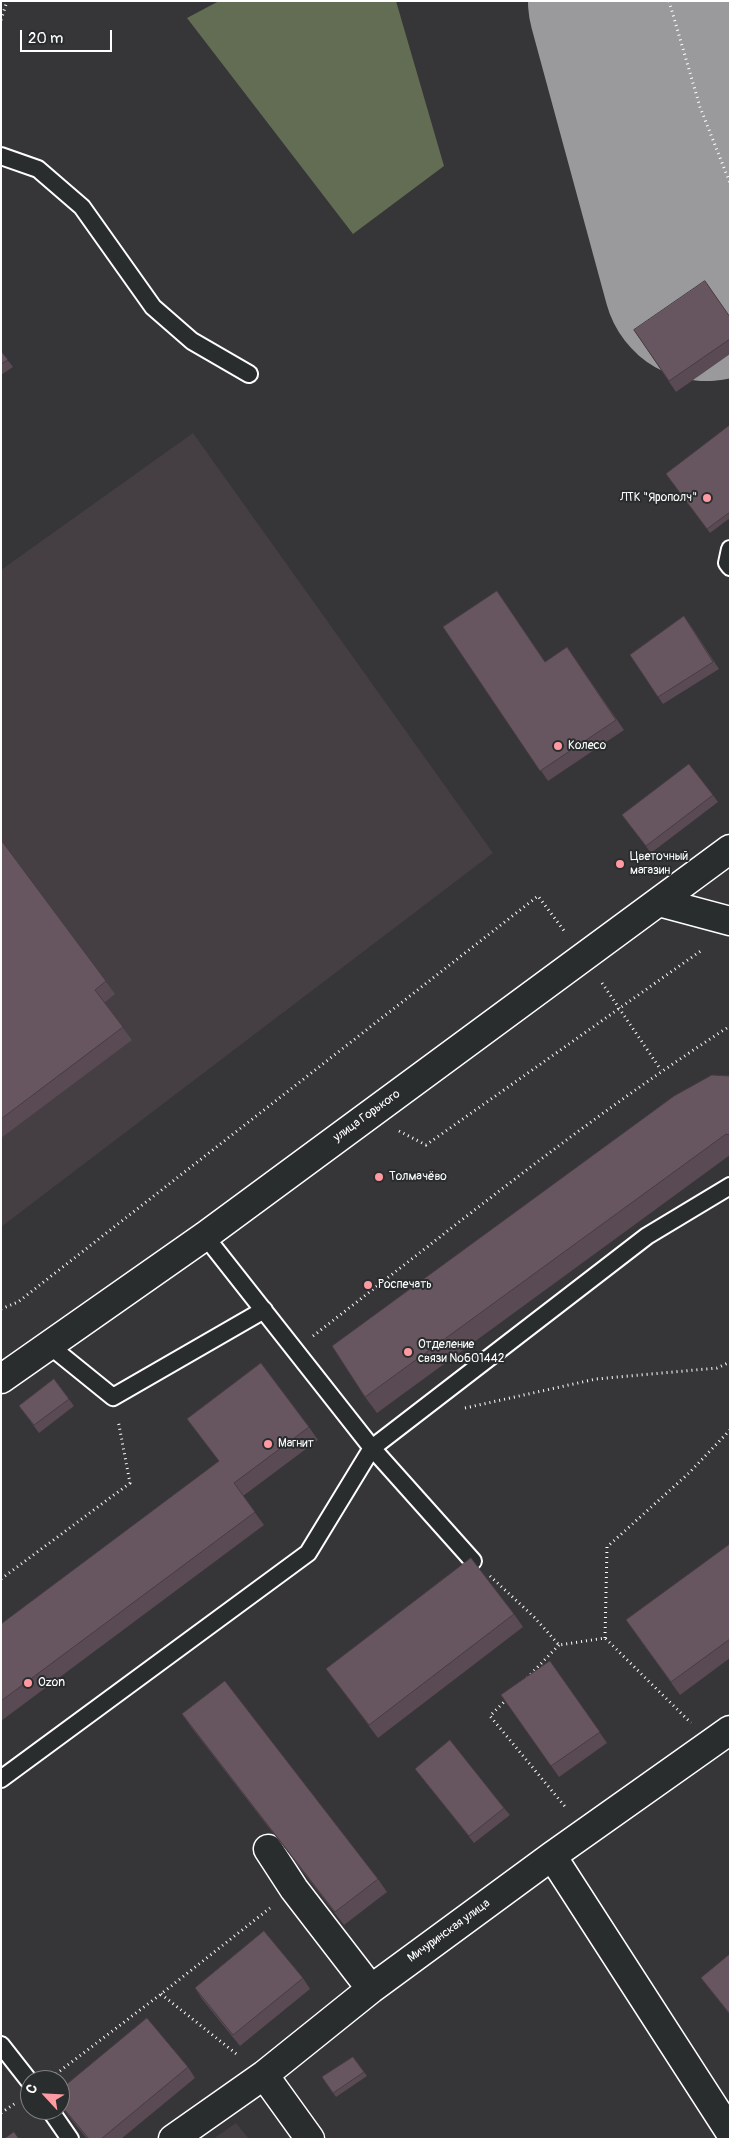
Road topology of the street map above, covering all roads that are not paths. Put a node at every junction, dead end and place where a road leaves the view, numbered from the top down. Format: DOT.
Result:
graph roads {
  1 [pos="1,156"];
  2 [pos="249,374"];
  3 [pos="730,549"];
  4 [pos="730,567"];
  5 [pos="730,849"];
  6 [pos="659,902"];
  7 [pos="730,920"];
  8 [pos="730,1186"];
  9 [pos="205,1236"];
  10 [pos="264,1310"];
  11 [pos="50,1346"];
  12 [pos="1,1380"];
  13 [pos="372,1448"];
  14 [pos="473,1561"];
  15 [pos="721,1737"];
  16 [pos="1,1779"];
  17 [pos="268,1850"];
  18 [pos="552,1856"];
  19 [pos="371,1989"];
  20 [pos="1,2045"];
  21 [pos="21,2070"];
  22 [pos="264,2075"];
  23 [pos="57,2120"];
  24 [pos="730,2132"];
  25 [pos="70,2139"];
  26 [pos="173,2139"];
  27 [pos="310,2139"];
  1 -- 2 [label="lane"];
  3 -- 4 [label="lane"];
  5 -- 6 [label="street, улица Горького"];
  6 -- 7 [label="street"];
  6 -- 9 [label="street, улица Горького"];
  8 -- 13 [label="lane"];
  9 -- 10 [label="lane"];
  9 -- 11 [label="street, улица Горького"];
  10 -- 11 [label="lane"];
  10 -- 13 [label="lane"];
  11 -- 12 [label="street, улица Горького"];
  13 -- 14 [label="lane"];
  13 -- 16 [label="lane"];
  15 -- 18 [label="street, Мичуринская улица"];
  17 -- 19 [label="street"];
  18 -- 19 [label="street, Мичуринская улица"];
  18 -- 24 [label="street"];
  19 -- 22 [label="street, Мичуринская улица"];
  20 -- 21 [label="lane"];
  22 -- 26 [label="street, Мичуринская улица"];
  22 -- 27 [label="street"];
  23 -- 25 [label="lane"];
}
